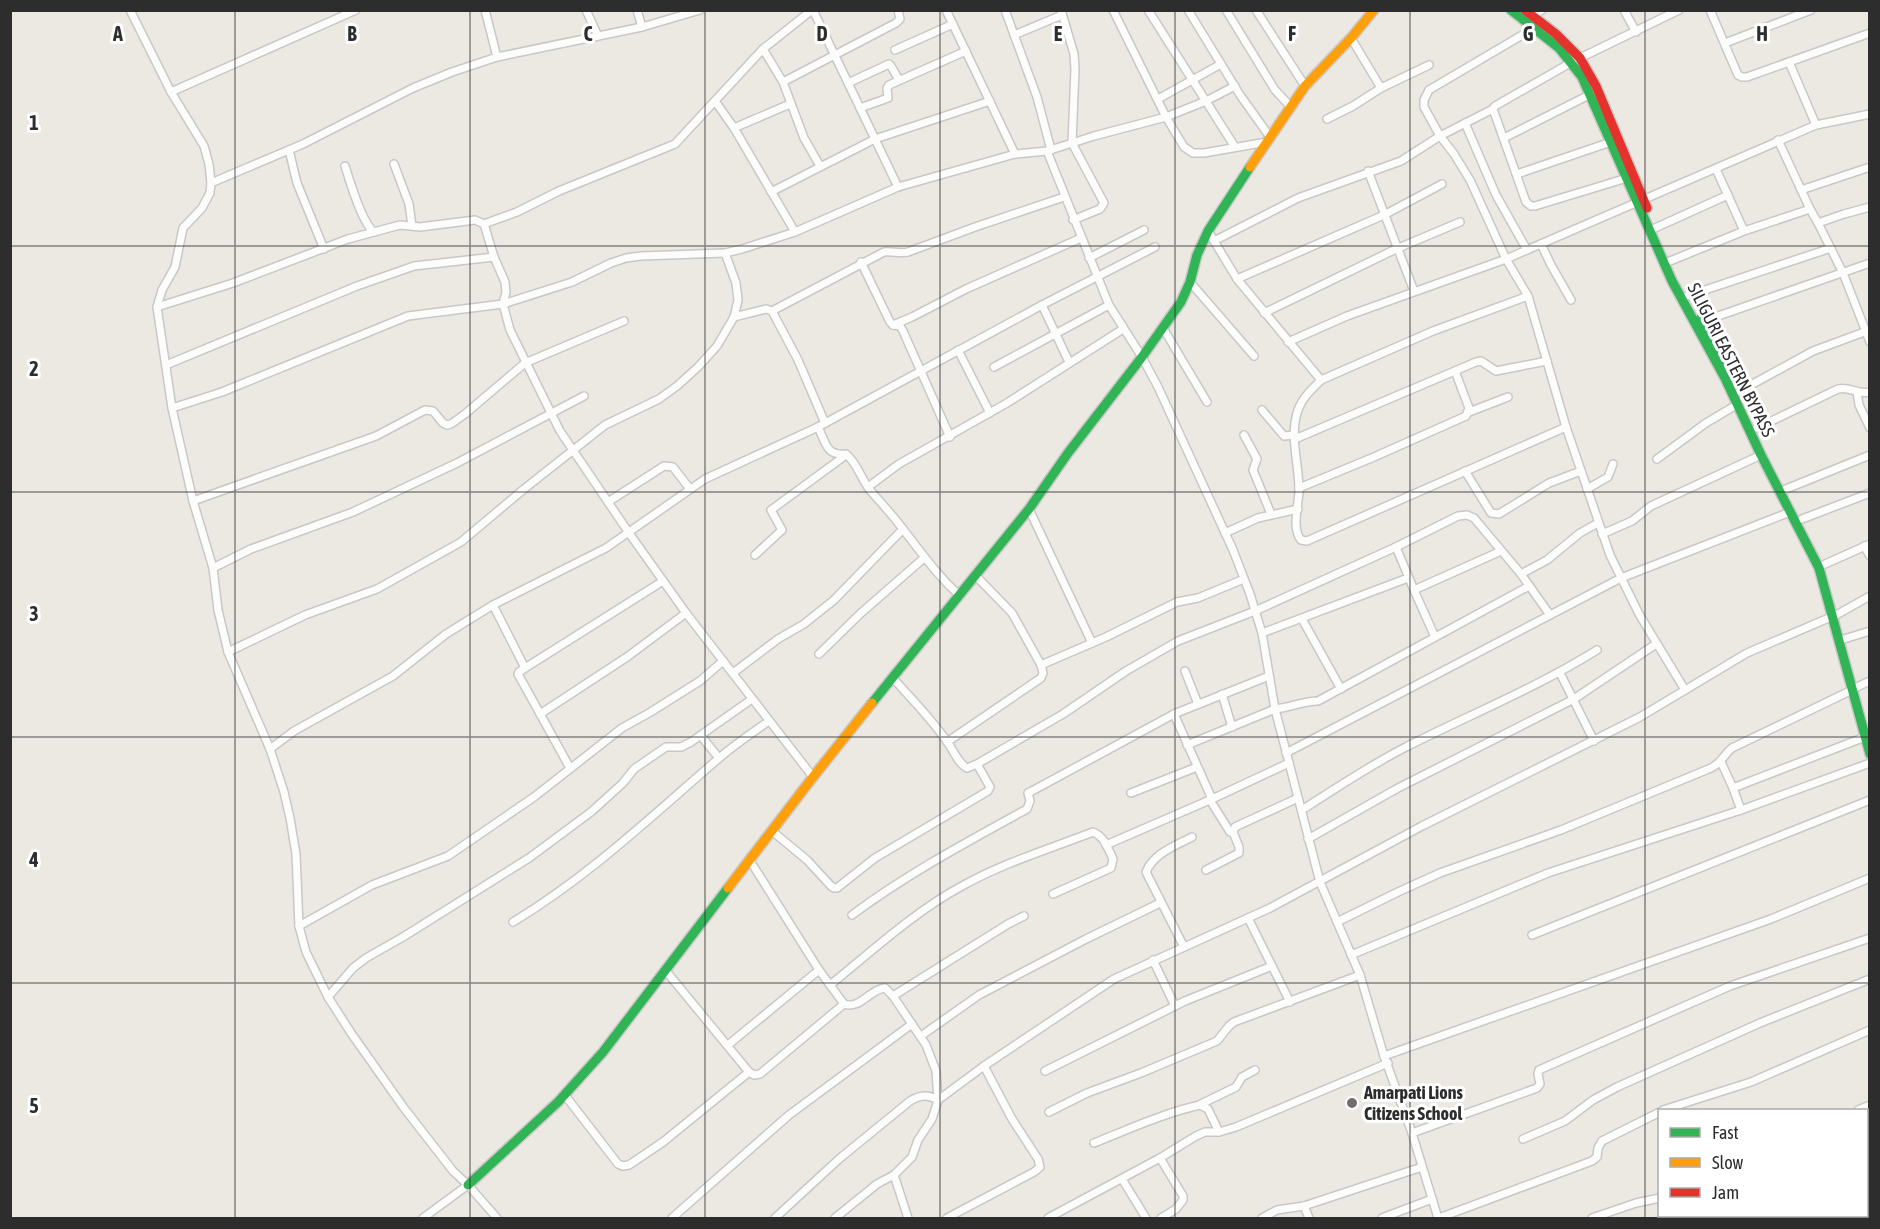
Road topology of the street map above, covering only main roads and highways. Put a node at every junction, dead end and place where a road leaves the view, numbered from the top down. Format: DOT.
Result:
graph roads {
  1 [pos="1511,10"];
  2 [pos="1370,12"];
  3 [pos="1529,13"];
  4 [pos="1576,60"];
  5 [pos="1640,201"];
  6 [pos="1835,616"];
  7 [pos="1855,689"];
  8 [pos="1867,734"];
  9 [pos="1869,754"];
  10 [pos="468,1185"];
  1 -- 4 [label="main road, SILIGURI EASTERN BYPASS"];
  2 -- 10 [label="main road"];
  3 -- 4 [label="main road, SILIGURI EASTERN BYPASS"];
  4 -- 5 [label="main road, SILIGURI EASTERN BYPASS"];
  4 -- 5 [label="main road, SILIGURI EASTERN BYPASS"];
  5 -- 6 [label="main road, SILIGURI EASTERN BYPASS"];
  5 -- 6 [label="main road, SILIGURI EASTERN BYPASS"];
  6 -- 7 [label="main road, SILIGURI EASTERN BYPASS"];
  6 -- 7 [label="main road, SILIGURI EASTERN BYPASS"];
  7 -- 8 [label="main road, SILIGURI EASTERN BYPASS"];
  8 -- 9 [label="main road, SILIGURI EASTERN BYPASS"];
}
